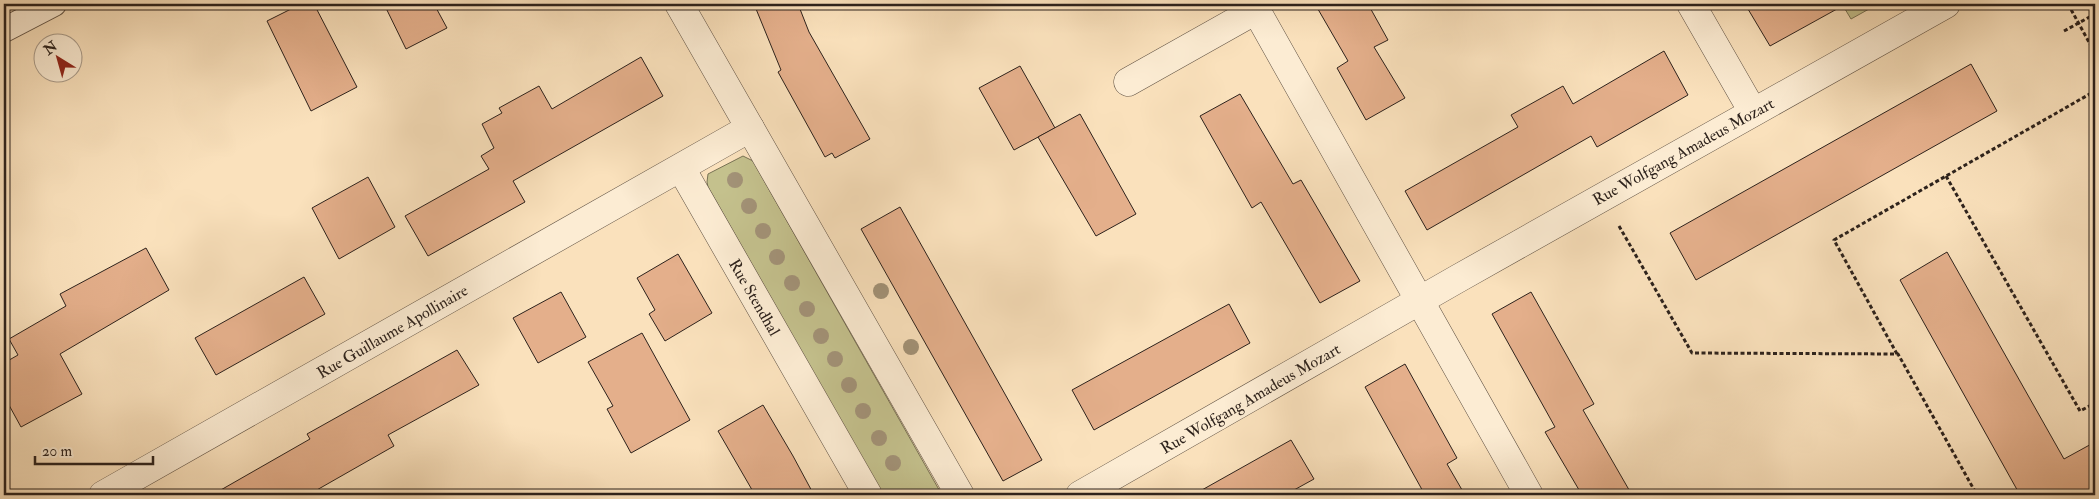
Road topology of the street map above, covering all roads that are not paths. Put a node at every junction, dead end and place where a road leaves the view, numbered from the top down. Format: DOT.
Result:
graph roads {
  1 [pos="54,4"];
  2 [pos="680,4"];
  3 [pos="1691,4"];
  4 [pos="1946,4"];
  5 [pos="4,30"];
  6 [pos="1128,82"];
  7 [pos="1753,112"];
  8 [pos="750,128"];
  9 [pos="681,168"];
  10 [pos="1421,300"];
  11 [pos="103,495"];
  12 [pos="868,495"];
  13 [pos="960,495"];
  14 [pos="1080,495"];
  15 [pos="1529,495"];
  1 -- 5 [label="lane"];
  2 -- 8 [label="street"];
  3 -- 7 [label="street"];
  4 -- 7 [label="street, Rue Wolfgang Amadeus Mozart"];
  6 -- 10 [label="street"];
  7 -- 10 [label="street, Rue Wolfgang Amadeus Mozart"];
  8 -- 9 [label="street"];
  8 -- 13 [label="street"];
  9 -- 11 [label="street, Rue Guillaume Apollinaire"];
  9 -- 12 [label="street, Rue Stendhal"];
  10 -- 14 [label="street, Rue Wolfgang Amadeus Mozart"];
  10 -- 15 [label="street"];
}
